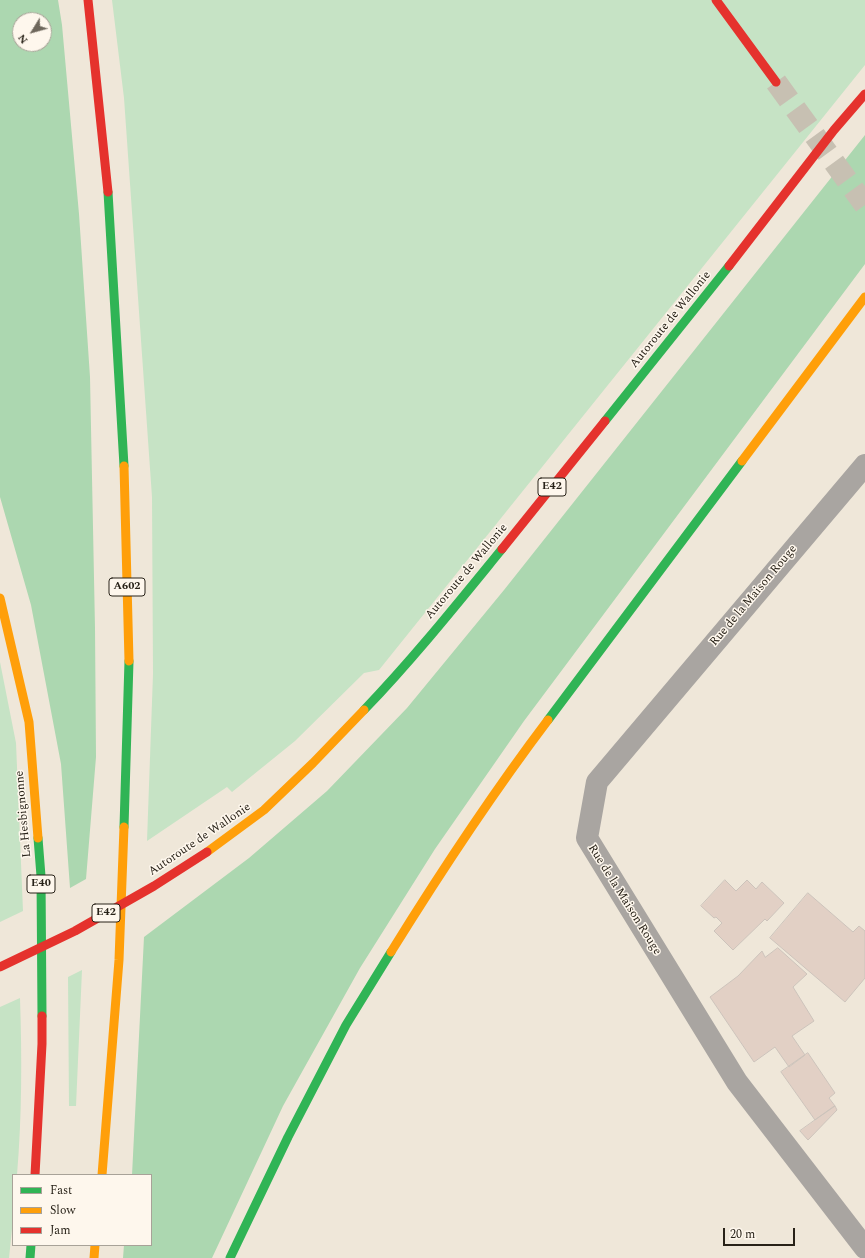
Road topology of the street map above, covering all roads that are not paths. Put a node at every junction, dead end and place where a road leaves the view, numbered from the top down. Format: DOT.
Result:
graph roads {
  1 [pos="88,0"];
  2 [pos="716,0"];
  3 [pos="776,82"];
  4 [pos="865,94"];
  5 [pos="865,297"];
  6 [pos="865,465"];
  7 [pos="0,598"];
  8 [pos="0,967"];
  9 [pos="35,1174"];
  10 [pos="102,1174"];
  11 [pos="31,1246"];
  12 [pos="95,1246"];
  13 [pos="865,1248"];
  14 [pos="30,1258"];
  15 [pos="94,1258"];
  16 [pos="230,1258"];
  1 -- 10 [label="main road, A602"];
  2 -- 3 [label="main road"];
  4 -- 8 [label="main road, Autoroute de Wallonie / E42, bridge"];
  5 -- 16 [label="main road"];
  6 -- 13 [label="street, Rue de la Maison Rouge"];
  7 -- 9 [label="main road, La Hesbignonne / E40"];
  11 -- 14 [label="main road"];
  12 -- 15 [label="main road"];
}
